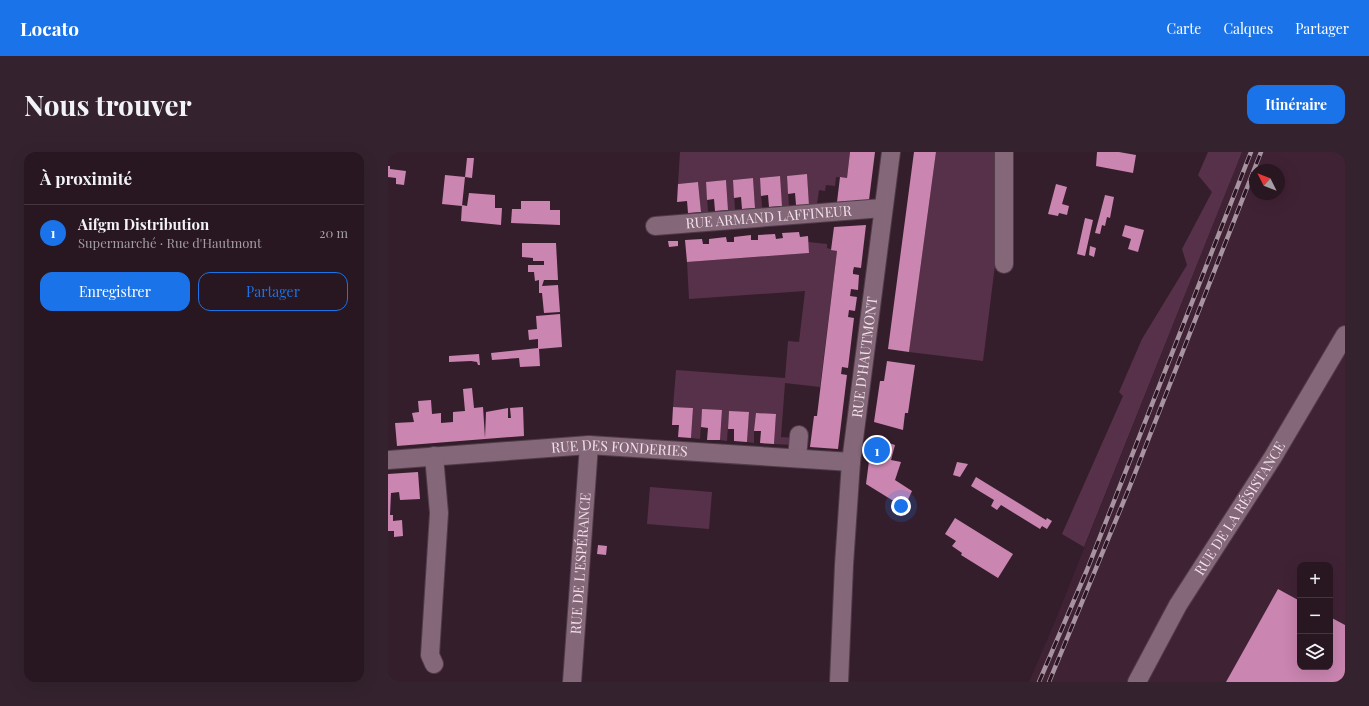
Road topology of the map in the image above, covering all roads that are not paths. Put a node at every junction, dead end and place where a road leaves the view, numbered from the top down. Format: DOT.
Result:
graph roads {
  1 [pos="891,152"];
  2 [pos="1004,152"];
  3 [pos="883,208"];
  4 [pos="654,226"];
  5 [pos="1004,264"];
  6 [pos="1345,335"];
  7 [pos="799,435"];
  8 [pos="589,445"];
  9 [pos="434,456"];
  10 [pos="797,458"];
  11 [pos="388,460"];
  12 [pos="851,462"];
  13 [pos="434,664"];
  14 [pos="572,682"];
  15 [pos="839,682"];
  16 [pos="1137,682"];
  1 -- 3 [label="street, RUE D'HAUTMONT"];
  2 -- 5 [label="street"];
  3 -- 4 [label="street, RUE ARMAND LAFFINEUR"];
  3 -- 12 [label="street, RUE D'HAUTMONT"];
  6 -- 16 [label="street, RUE DE LA RÉSISTANCE"];
  7 -- 10 [label="street"];
  8 -- 9 [label="street, RUE DES FONDERIES"];
  8 -- 10 [label="street, RUE DES FONDERIES"];
  8 -- 14 [label="street, RUE DE L'ESPÉRANCE"];
  9 -- 11 [label="street, RUE DES FONDERIES"];
  9 -- 13 [label="street"];
  10 -- 12 [label="street, RUE DES FONDERIES"];
  12 -- 15 [label="street, RUE D'HAUTMONT"];
}
